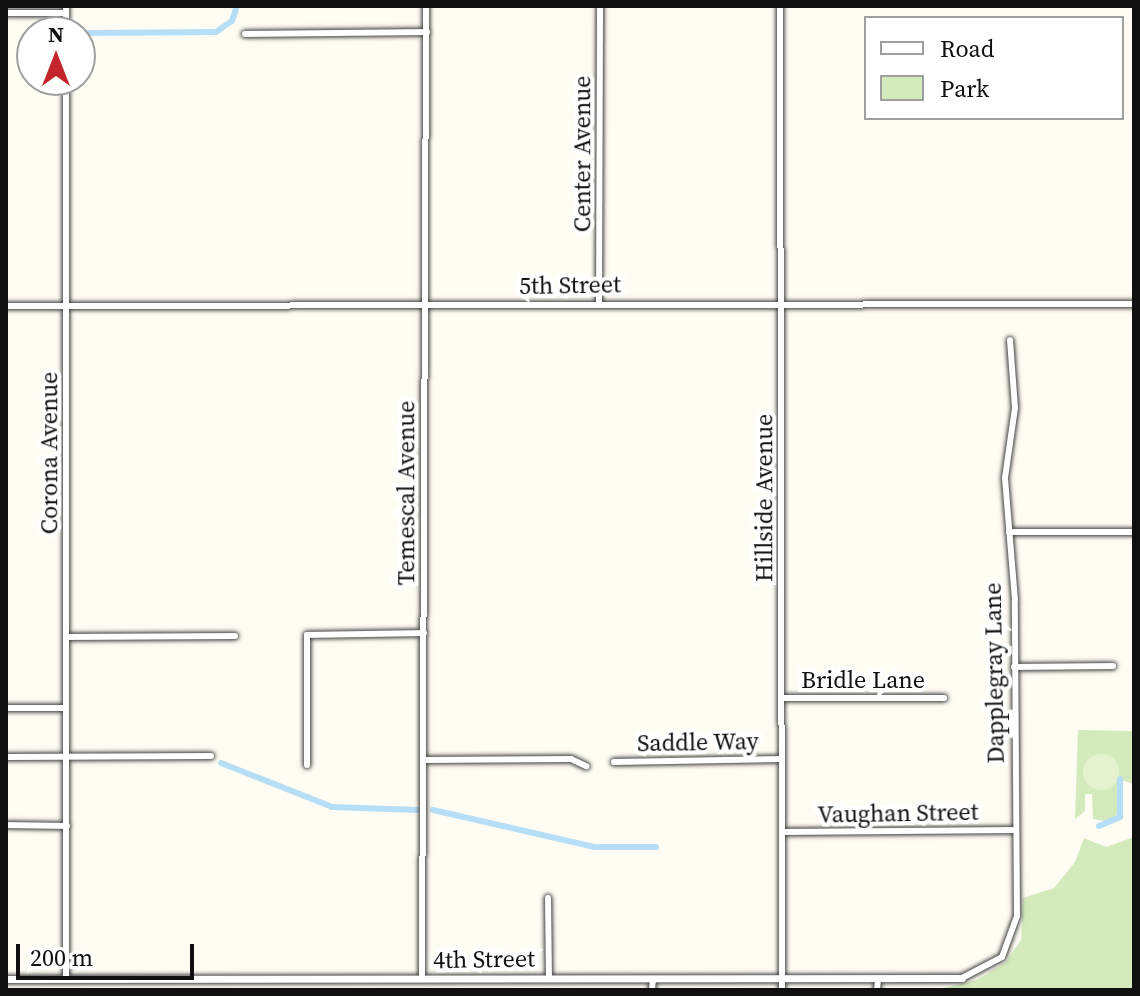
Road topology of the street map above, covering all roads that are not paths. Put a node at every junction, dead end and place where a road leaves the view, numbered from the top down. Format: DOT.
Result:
graph roads {
  1 [pos="426,6"];
  2 [pos="600,6"];
  3 [pos="780,6"];
  4 [pos="66,10"];
  5 [pos="6,13"];
  6 [pos="427,32"];
  7 [pos="245,34"];
  8 [pos="66,96"];
  9 [pos="781,302"];
  10 [pos="599,303"];
  11 [pos="1134,304"];
  12 [pos="423,305"];
  13 [pos="6,306"];
  14 [pos="67,306"];
  15 [pos="1010,340"];
  16 [pos="1009,532"];
  17 [pos="1134,532"];
  18 [pos="424,633"];
  19 [pos="235,636"];
  20 [pos="66,637"];
  21 [pos="1113,666"];
  22 [pos="1014,667"];
  23 [pos="782,698"];
  24 [pos="944,698"];
  25 [pos="6,708"];
  26 [pos="66,708"];
  27 [pos="211,756"];
  28 [pos="6,757"];
  29 [pos="66,757"];
  30 [pos="781,759"];
  31 [pos="424,760"];
  32 [pos="614,762"];
  33 [pos="307,765"];
  34 [pos="586,766"];
  35 [pos="6,825"];
  36 [pos="67,826"];
  37 [pos="1013,830"];
  38 [pos="783,832"];
  39 [pos="548,898"];
  40 [pos="549,978"];
  41 [pos="962,978"];
  42 [pos="6,979"];
  43 [pos="66,979"];
  44 [pos="422,979"];
  45 [pos="653,979"];
  46 [pos="782,979"];
  47 [pos="244,980"];
  48 [pos="877,986"];
  49 [pos="244,990"];
  50 [pos="652,990"];
  51 [pos="782,990"];
  1 -- 6 [label="street, Temescal Avenue"];
  2 -- 10 [label="street, Center Avenue"];
  3 -- 9 [label="street, Hillside Avenue"];
  4 -- 5 [label="street"];
  6 -- 7 [label="street"];
  6 -- 12 [label="street, Temescal Avenue"];
  8 -- 14 [label="street, Corona Avenue"];
  9 -- 10 [label="street, 5th Street"];
  9 -- 11 [label="street, 5th Street"];
  9 -- 23 [label="street, Hillside Avenue"];
  10 -- 12 [label="street, 5th Street"];
  12 -- 14 [label="street, 5th Street"];
  12 -- 18 [label="street, Temescal Avenue"];
  13 -- 14 [label="street, 5th Street"];
  14 -- 20 [label="street, Corona Avenue"];
  15 -- 16 [label="street, Dapplegray Lane"];
  16 -- 17 [label="street"];
  16 -- 22 [label="street, Dapplegray Lane"];
  18 -- 31 [label="street, Temescal Avenue"];
  18 -- 33 [label="street"];
  19 -- 20 [label="street"];
  20 -- 26 [label="street, Corona Avenue"];
  21 -- 22 [label="street"];
  22 -- 37 [label="street, Dapplegray Lane"];
  23 -- 24 [label="street, Bridle Lane"];
  23 -- 30 [label="street, Hillside Avenue"];
  25 -- 26 [label="street"];
  26 -- 29 [label="street, Corona Avenue"];
  27 -- 29 [label="street"];
  28 -- 29 [label="street"];
  29 -- 36 [label="street, Corona Avenue"];
  30 -- 32 [label="street, Saddle Way"];
  30 -- 38 [label="street, Hillside Avenue"];
  31 -- 34 [label="street"];
  31 -- 44 [label="street, Temescal Avenue"];
  35 -- 36 [label="street"];
  36 -- 43 [label="street, Corona Avenue"];
  37 -- 38 [label="street, Vaughan Street"];
  37 -- 41 [label="street, Dapplegray Lane"];
  38 -- 46 [label="street, Hillside Avenue"];
  39 -- 40 [label="street"];
  40 -- 44 [label="street, 4th Street"];
  40 -- 45 [label="street, 4th Street"];
  41 -- 48 [label="street, 4th Street"];
  42 -- 43 [label="street, 4th Street"];
  43 -- 47 [label="street, 4th Street"];
  44 -- 47 [label="street, 4th Street"];
  45 -- 46 [label="street, 4th Street"];
  45 -- 50 [label="street"];
  46 -- 48 [label="street, 4th Street"];
  46 -- 51 [label="street, Hillside Avenue"];
  47 -- 49 [label="street"];
}
